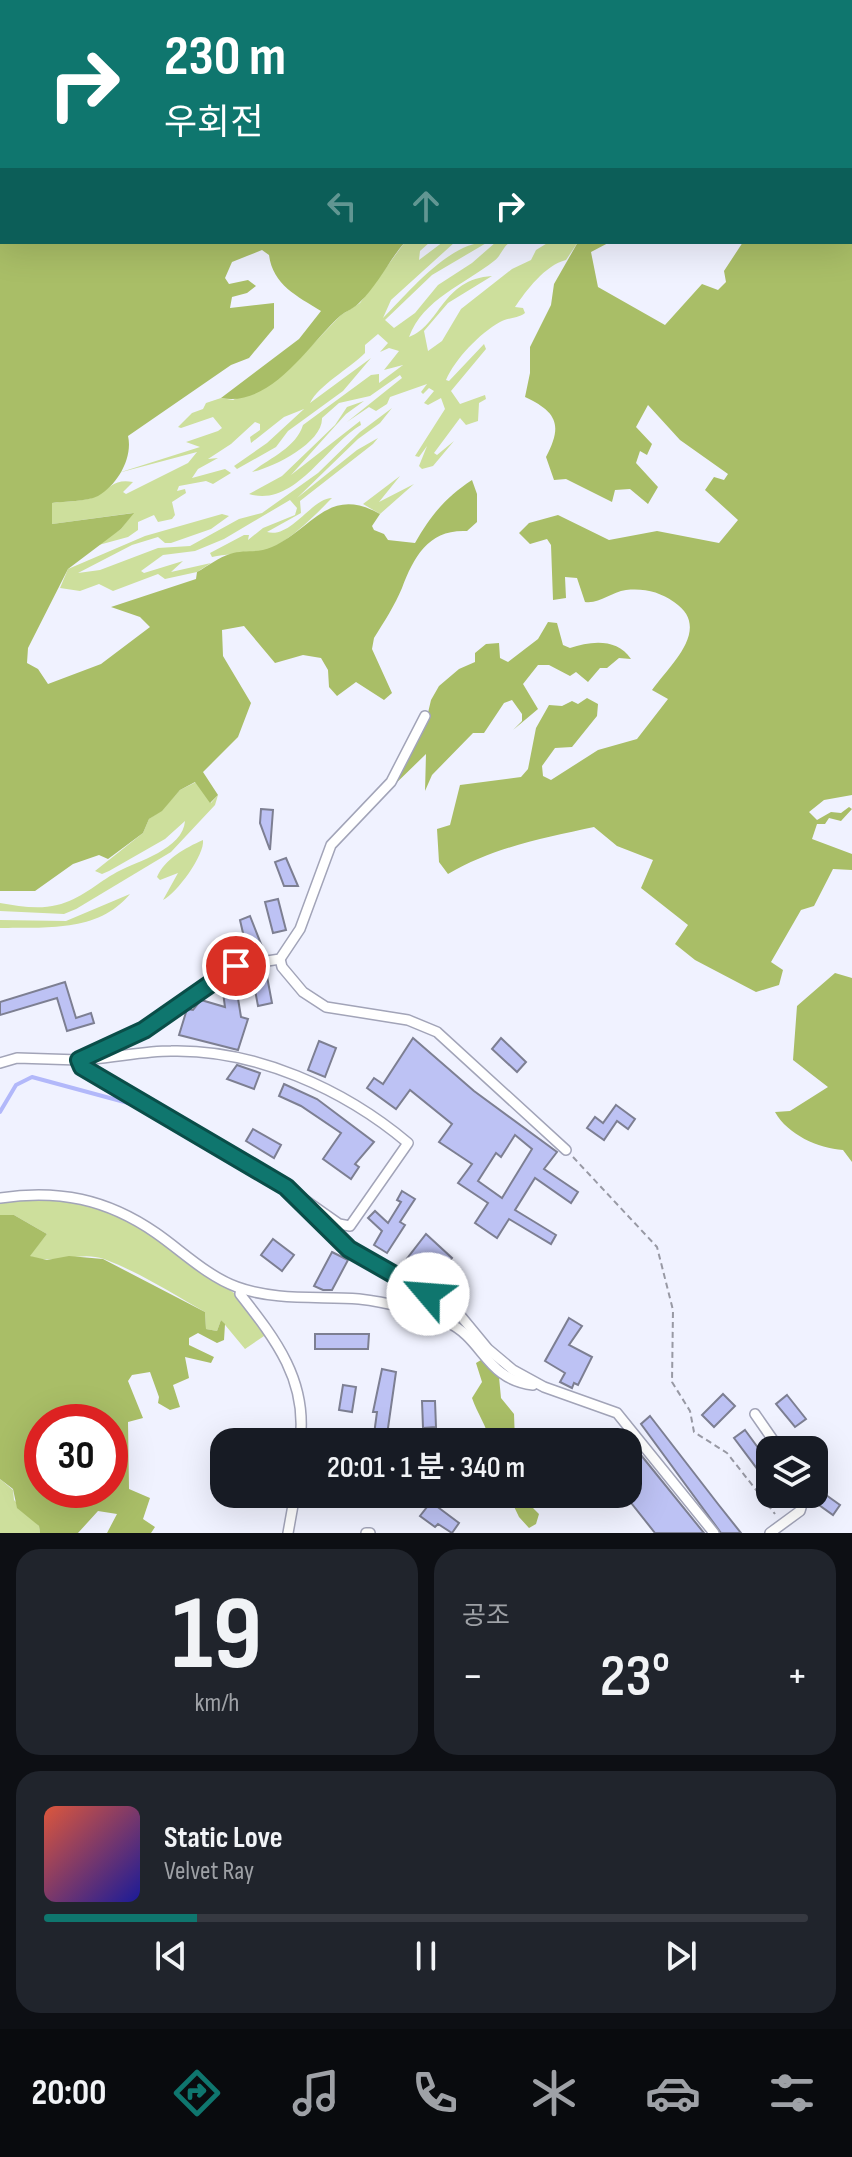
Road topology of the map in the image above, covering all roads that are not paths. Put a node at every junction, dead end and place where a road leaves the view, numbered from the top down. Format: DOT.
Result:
graph roads {
  1 [pos="425,716"];
  2 [pos="280,959"];
  3 [pos="79,1060"];
  4 [pos="0,1063"];
  5 [pos="566,1150"];
  6 [pos="286,1187"];
  7 [pos="0,1198"];
  8 [pos="241,1289"];
  9 [pos="544,1387"];
  10 [pos="755,1414"];
  11 [pos="302,1428"];
  12 [pos="770,1436"];
  13 [pos="292,1508"];
  14 [pos="801,1508"];
  15 [pos="288,1533"];
  16 [pos="714,1533"];
  17 [pos="770,1533"];
  1 -- 2 [label="street"];
  2 -- 3 [label="street"];
  2 -- 5 [label="street"];
  3 -- 4 [label="street"];
  3 -- 6 [label="street"];
  3 -- 6 [label="street"];
  6 -- 9 [label="street"];
  7 -- 8 [label="street"];
  8 -- 9 [label="street"];
  8 -- 11 [label="street"];
  9 -- 16 [label="street"];
  10 -- 12 [label="street"];
  13 -- 15 [label="street"];
  14 -- 17 [label="street"];
}
